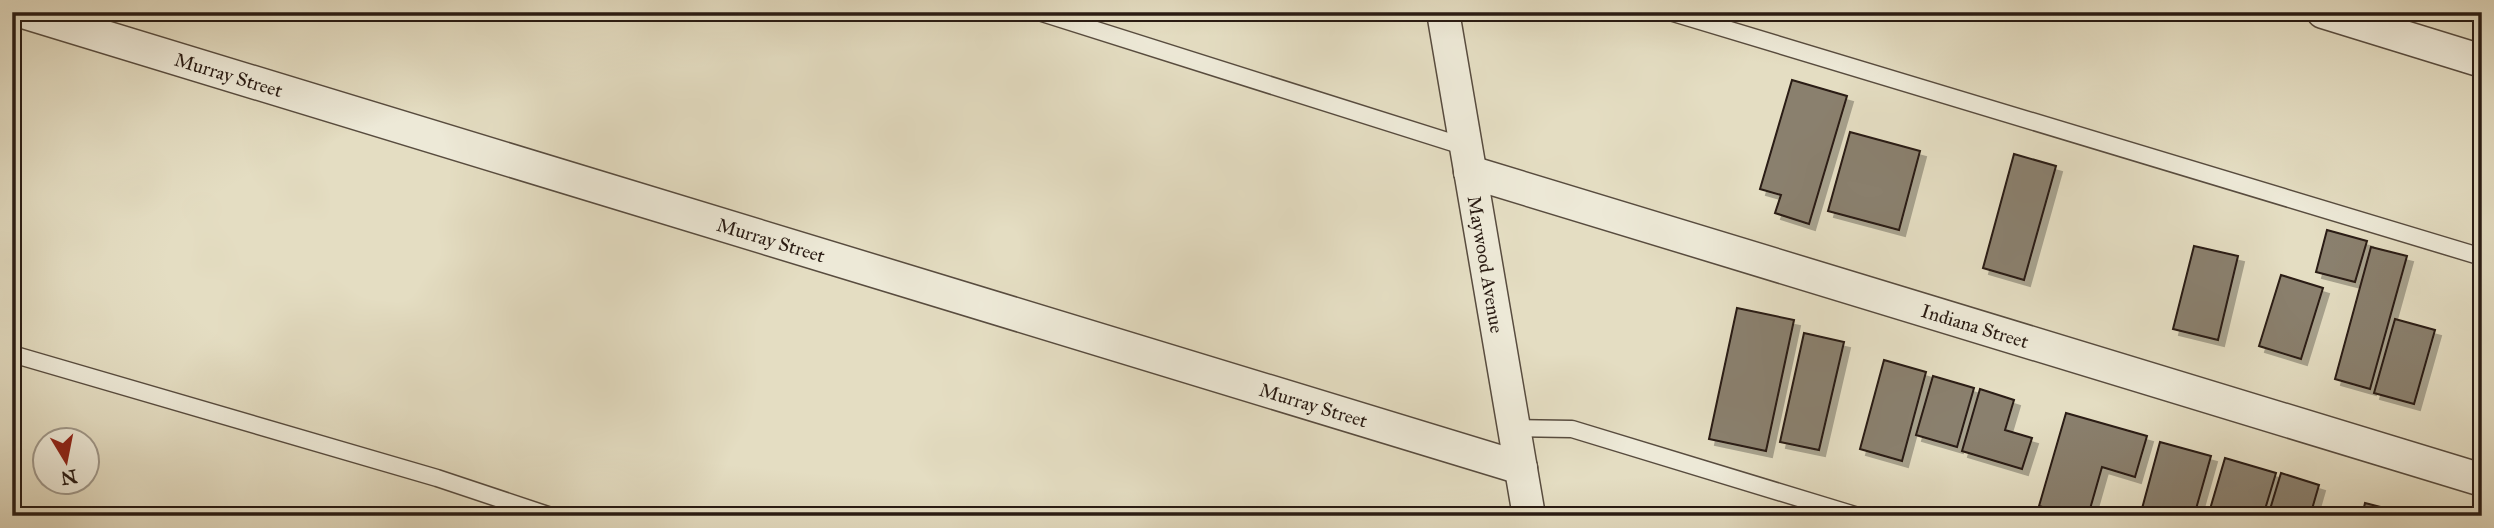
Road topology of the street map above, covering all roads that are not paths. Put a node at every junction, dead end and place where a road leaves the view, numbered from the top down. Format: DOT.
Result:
graph roads {
  1 [pos="23,12"];
  2 [pos="1039,12"];
  3 [pos="1443,12"];
  4 [pos="1670,12"];
  5 [pos="2323,12"];
  6 [pos="2482,61"];
  7 [pos="1468,160"];
  8 [pos="2482,257"];
  9 [pos="12,355"];
  10 [pos="1514,428"];
  11 [pos="1521,468"];
  12 [pos="2482,480"];
  13 [pos="551,516"];
  14 [pos="1529,516"];
  15 [pos="1858,516"];
  1 -- 11 [label="street, Murray Street"];
  2 -- 7 [label="lane"];
  3 -- 7 [label="street, Maywood Avenue"];
  4 -- 8 [label="lane"];
  5 -- 6 [label="street"];
  7 -- 10 [label="street, Maywood Avenue"];
  7 -- 12 [label="street, Indiana Street"];
  9 -- 13 [label="lane"];
  10 -- 11 [label="street, Maywood Avenue"];
  10 -- 15 [label="lane"];
  11 -- 14 [label="street, Maywood Avenue"];
}
